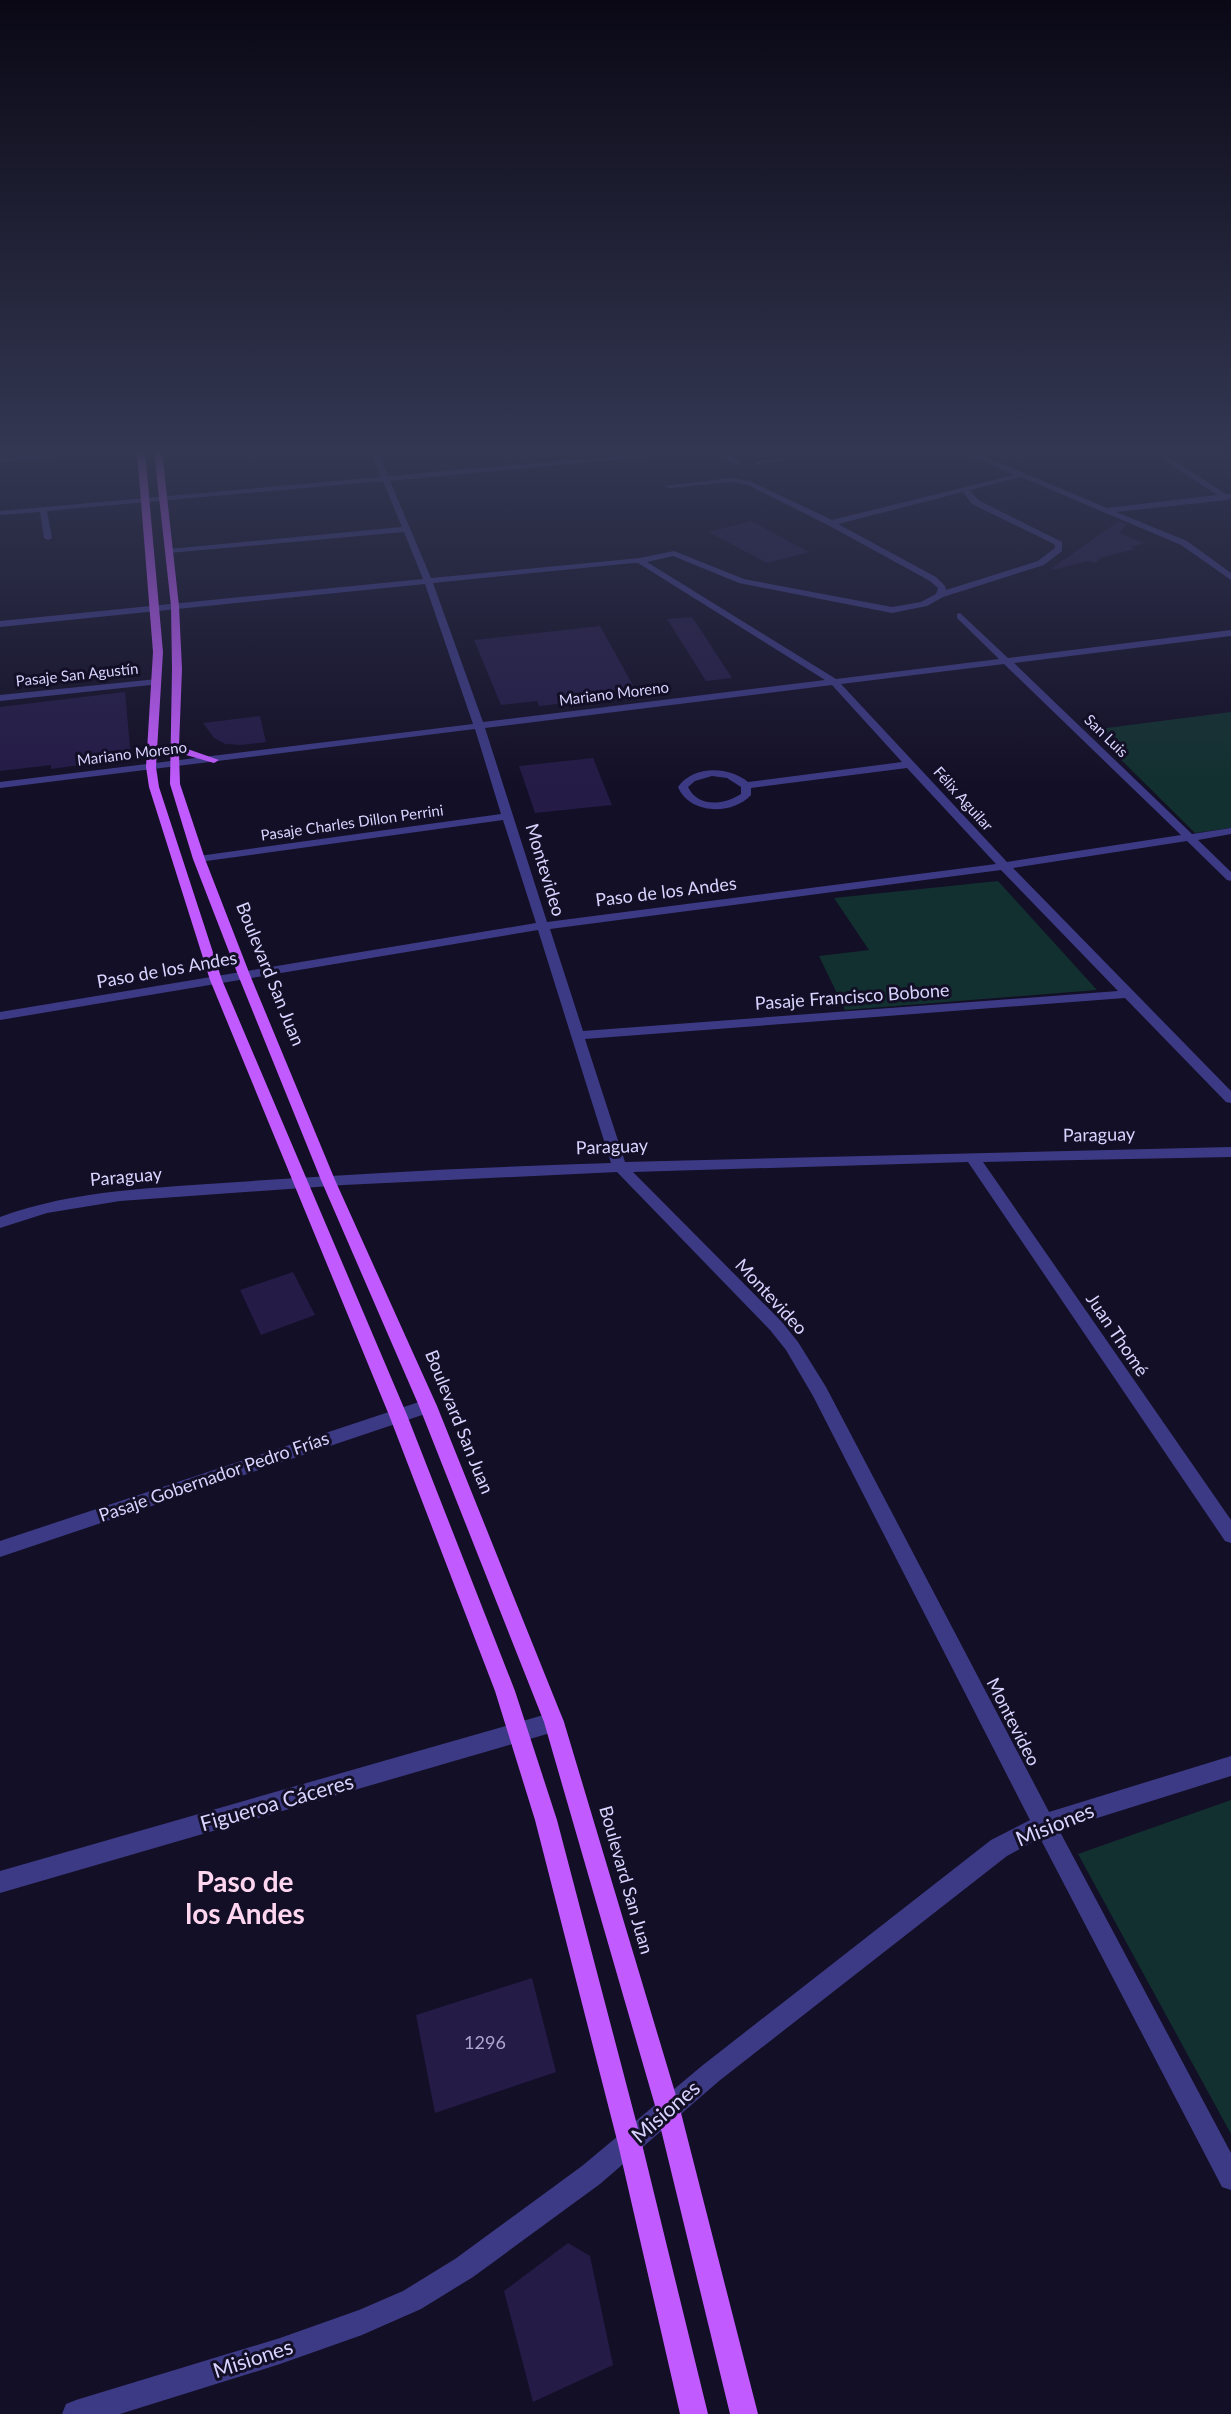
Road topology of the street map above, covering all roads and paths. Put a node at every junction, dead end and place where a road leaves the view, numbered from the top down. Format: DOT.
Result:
graph roads {
  1 [pos="151,564"];
  2 [pos="170,564"];
  3 [pos="421,564"];
  4 [pos="596,564"];
  5 [pos="644,564"];
  6 [pos="698,564"];
  7 [pos="905,564"];
  8 [pos="1039,564"];
  9 [pos="1213,564"];
  10 [pos="1231,577"];
  11 [pos="428,580"];
  12 [pos="940,595"];
  13 [pos="175,606"];
  14 [pos="155,608"];
  15 [pos="960,616"];
  16 [pos="0,624"];
  17 [pos="1231,633"];
  18 [pos="1005,660"];
  19 [pos="157,682"];
  20 [pos="834,682"];
  21 [pos="0,698"];
  22 [pos="479,726"];
  23 [pos="174,748"];
  24 [pos="214,760"];
  25 [pos="174,764"];
  26 [pos="912,764"];
  27 [pos="151,767"];
  28 [pos="0,785"];
  29 [pos="746,786"];
  30 [pos="509,816"];
  31 [pos="1231,831"];
  32 [pos="1189,837"];
  33 [pos="200,859"];
  34 [pos="1004,866"];
  35 [pos="1231,878"];
  36 [pos="542,926"];
  37 [pos="244,975"];
  38 [pos="216,980"];
  39 [pos="1129,994"];
  40 [pos="0,1017"];
  41 [pos="579,1035"];
  42 [pos="1231,1099"];
  43 [pos="1231,1152"];
  44 [pos="972,1157"];
  45 [pos="619,1166"];
  46 [pos="328,1180"];
  47 [pos="302,1182"];
  48 [pos="0,1223"];
  49 [pos="428,1406"];
  50 [pos="398,1415"];
  51 [pos="1231,1535"];
  52 [pos="0,1549"];
  53 [pos="554,1722"];
  54 [pos="518,1734"];
  55 [pos="1231,1766"];
  56 [pos="1044,1824"];
  57 [pos="0,1882"];
  58 [pos="668,2109"];
  59 [pos="630,2144"];
  60 [pos="1231,2178"];
  61 [pos="76,2414"];
  62 [pos="694,2414"];
  63 [pos="744,2414"];
  1 -- 14 [label="main road"];
  2 -- 13 [label="main road, Boulevard San Juan"];
  3 -- 11 [label="street, Montevideo"];
  4 -- 11 [label="street"];
  5 -- 20 [label="street, Félix Aguilar"];
  6 -- 12 [label="street"];
  7 -- 12 [label="street"];
  8 -- 12 [label="street"];
  9 -- 10 [label="street"];
  11 -- 13 [label="street"];
  11 -- 22 [label="street, Montevideo"];
  13 -- 14 [label="street"];
  13 -- 23 [label="main road, Boulevard San Juan"];
  14 -- 16 [label="street"];
  14 -- 19 [label="main road"];
  15 -- 18 [label="street, San Luis"];
  17 -- 18 [label="street, Mariano Moreno"];
  18 -- 20 [label="street, Mariano Moreno"];
  18 -- 32 [label="street, San Luis"];
  19 -- 21 [label="street, Pasaje San Agustín"];
  19 -- 27 [label="main road"];
  20 -- 22 [label="street, Mariano Moreno"];
  20 -- 26 [label="street, Félix Aguilar"];
  22 -- 24 [label="street, Mariano Moreno"];
  22 -- 30 [label="street, Montevideo"];
  23 -- 24 [label="main road"];
  23 -- 25 [label="main road, Boulevard San Juan"];
  24 -- 25 [label="street, Mariano Moreno"];
  25 -- 27 [label="street, Mariano Moreno"];
  25 -- 33 [label="main road, Boulevard San Juan"];
  26 -- 29 [label="street"];
  26 -- 34 [label="street, Félix Aguilar"];
  27 -- 28 [label="street, Mariano Moreno"];
  27 -- 38 [label="main road"];
  29 -- 29 [label="street"];
  30 -- 33 [label="street, Pasaje Charles Dillon Perrini"];
  30 -- 36 [label="street, Montevideo"];
  31 -- 32 [label="street, Paso de los Andes"];
  32 -- 34 [label="street, Paso de los Andes"];
  32 -- 35 [label="street, San Luis"];
  33 -- 37 [label="main road, Boulevard San Juan"];
  34 -- 36 [label="street, Paso de los Andes"];
  34 -- 39 [label="street, Félix Aguilar"];
  36 -- 37 [label="street, Paso de los Andes"];
  36 -- 41 [label="street, Montevideo"];
  37 -- 38 [label="street, Paso de los Andes"];
  37 -- 46 [label="main road, Boulevard San Juan"];
  38 -- 40 [label="street, Paso de los Andes"];
  38 -- 47 [label="main road"];
  39 -- 41 [label="street, Pasaje Francisco Bobone"];
  39 -- 42 [label="street, Félix Aguilar"];
  41 -- 45 [label="street, Montevideo"];
  43 -- 44 [label="street, Paraguay"];
  44 -- 45 [label="street, Paraguay"];
  44 -- 51 [label="street, Juan Thomé"];
  45 -- 46 [label="street, Paraguay"];
  45 -- 56 [label="street, Montevideo"];
  46 -- 47 [label="street, Paraguay"];
  46 -- 49 [label="main road, Boulevard San Juan"];
  47 -- 48 [label="street, Paraguay"];
  47 -- 50 [label="main road"];
  49 -- 50 [label="street, Pasaje Gobernador Pedro Frías"];
  49 -- 53 [label="main road, Boulevard San Juan"];
  50 -- 52 [label="street, Pasaje Gobernador Pedro Frías"];
  50 -- 54 [label="main road"];
  53 -- 54 [label="street, Figueroa Cáceres"];
  53 -- 58 [label="main road, Boulevard San Juan"];
  54 -- 57 [label="street, Figueroa Cáceres"];
  54 -- 59 [label="main road"];
  55 -- 56 [label="street, Misiones"];
  56 -- 58 [label="street, Misiones"];
  56 -- 60 [label="street, Montevideo"];
  58 -- 59 [label="street, Misiones"];
  58 -- 63 [label="main road, Boulevard San Juan"];
  59 -- 61 [label="street, Misiones"];
  59 -- 62 [label="main road"];
}
